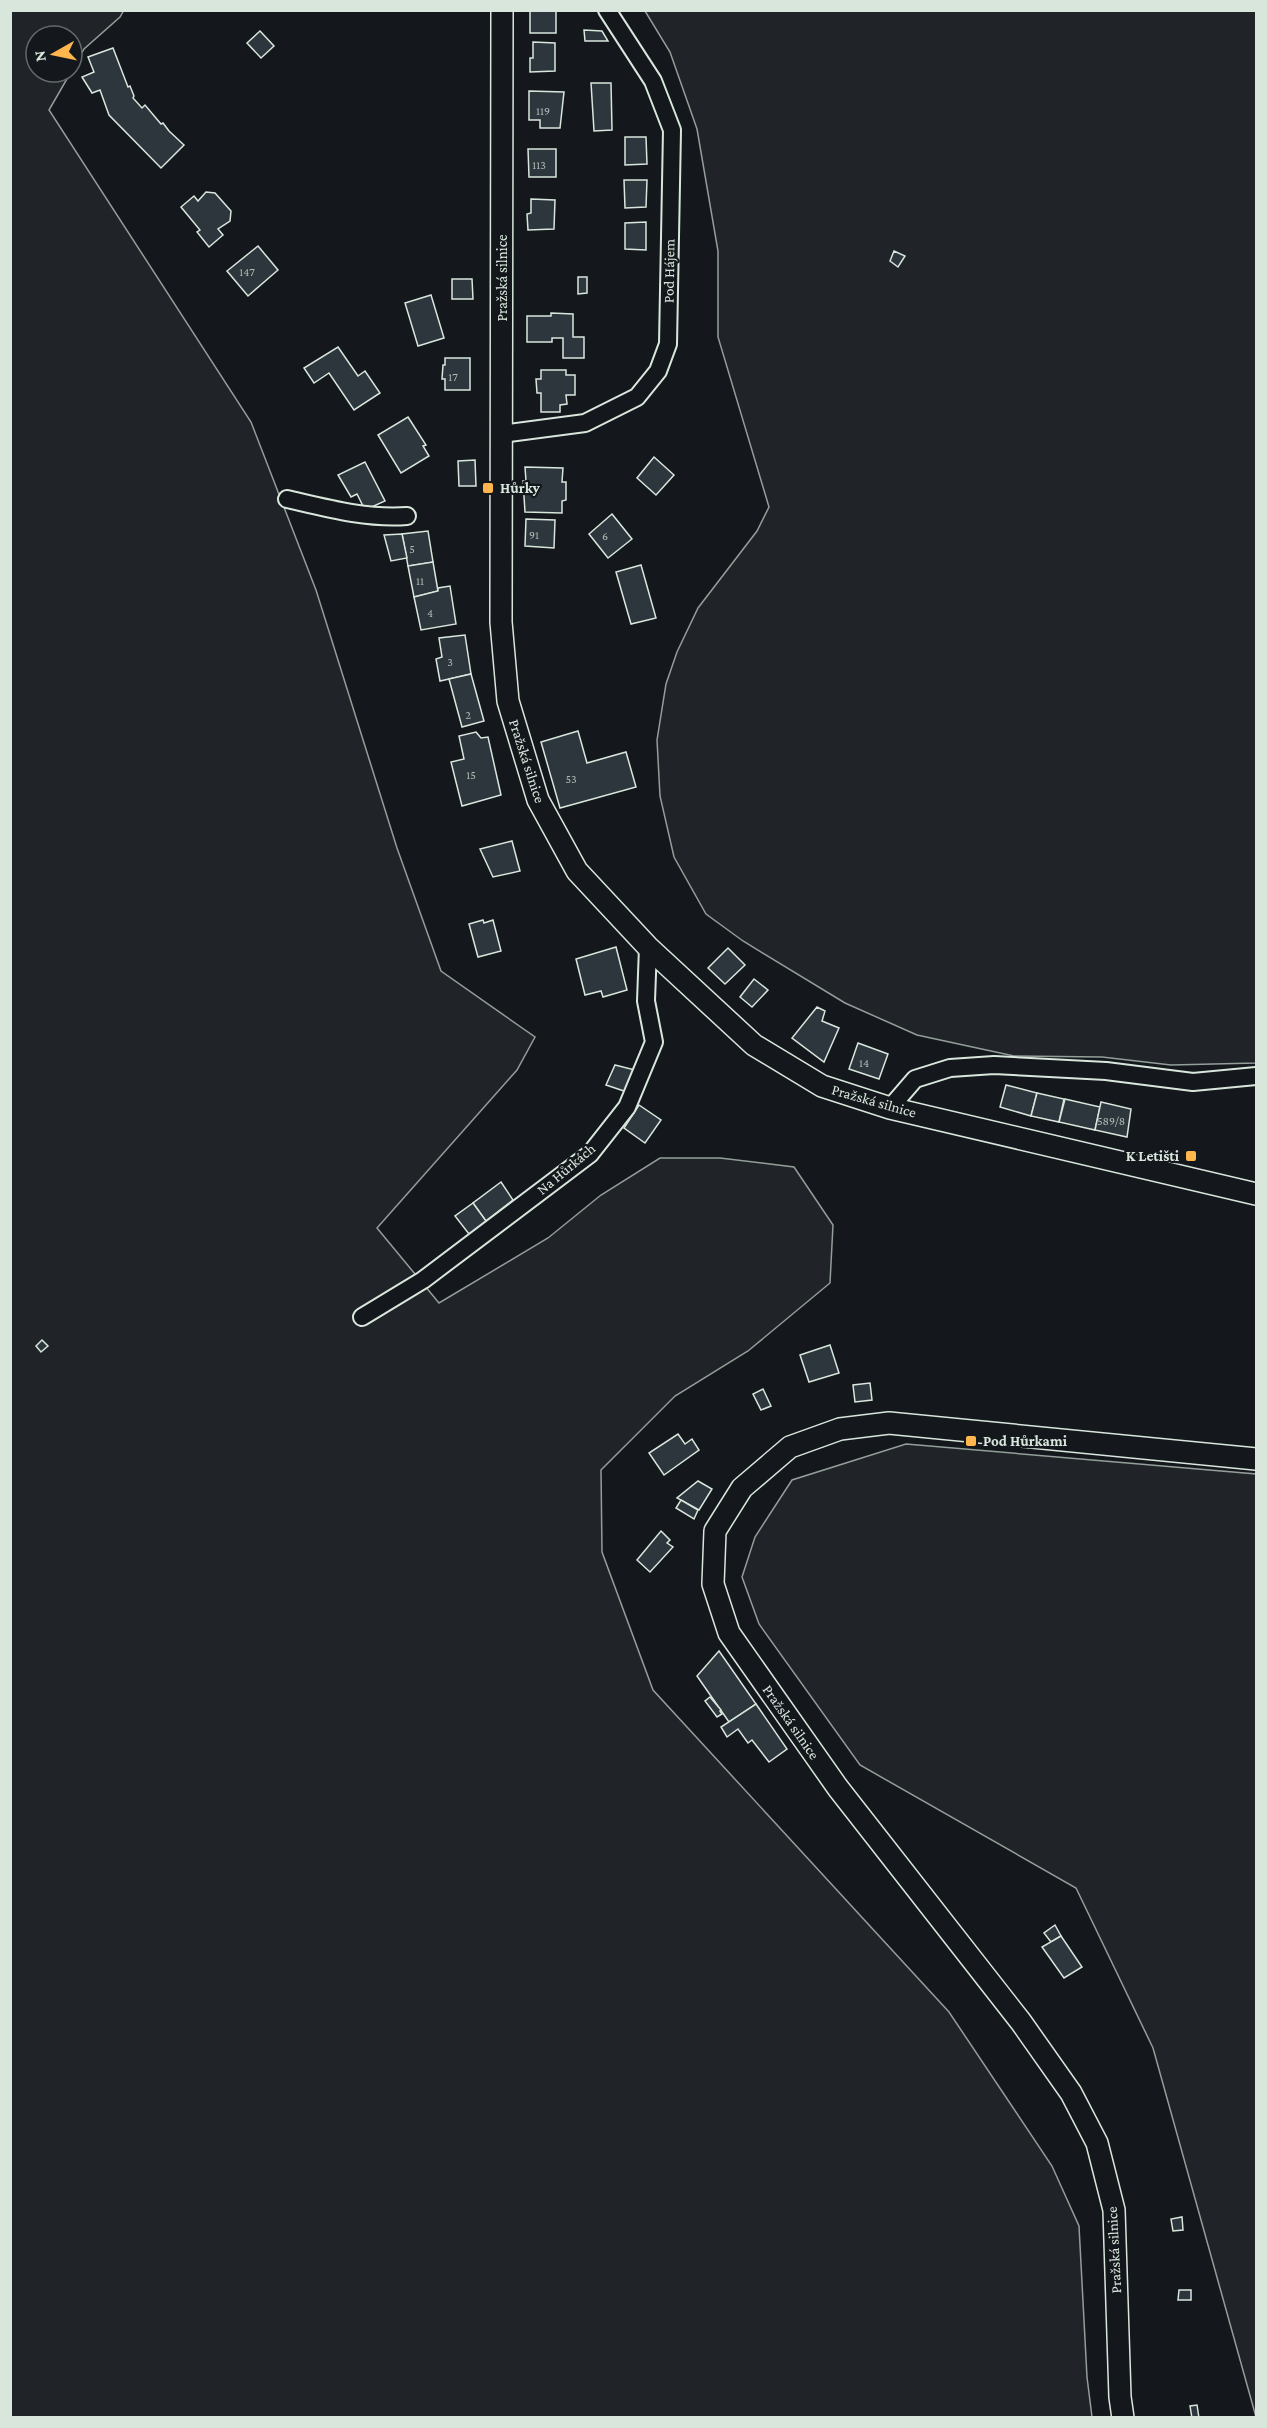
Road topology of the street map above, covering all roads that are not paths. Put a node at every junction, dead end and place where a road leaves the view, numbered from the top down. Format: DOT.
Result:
graph roads {
  1 [pos="502,10"];
  2 [pos="607,10"];
  3 [pos="501,434"];
  4 [pos="286,499"];
  5 [pos="407,516"];
  6 [pos="648,947"];
  7 [pos="1257,1076"];
  8 [pos="890,1108"];
  9 [pos="1257,1194"];
  10 [pos="362,1317"];
  11 [pos="1257,1459"];
  12 [pos="1123,2418"];
  1 -- 3 [label="street, Pražská silnice"];
  2 -- 3 [label="street, Pod Hájem"];
  3 -- 6 [label="street, Pražská silnice"];
  4 -- 5 [label="street"];
  6 -- 8 [label="street, Pražská silnice"];
  6 -- 10 [label="street, Na Hůrkách"];
  7 -- 8 [label="street"];
  8 -- 9 [label="street, Pražská silnice"];
  11 -- 12 [label="street, Pražská silnice"];
}
